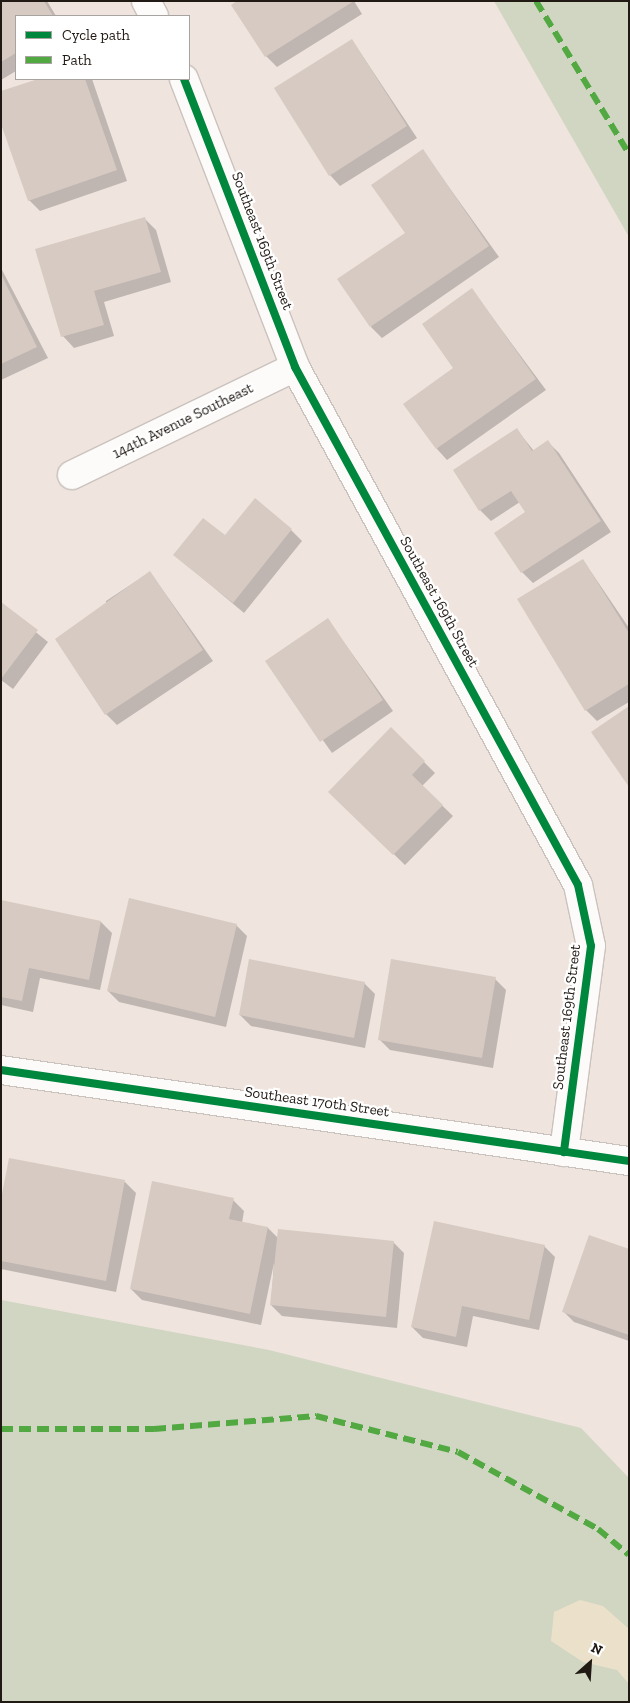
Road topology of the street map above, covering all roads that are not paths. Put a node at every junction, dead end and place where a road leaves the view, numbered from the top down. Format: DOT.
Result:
graph roads {
  1 [pos="146,1"];
  2 [pos="153,15"];
  3 [pos="184,80"];
  4 [pos="295,367"];
  5 [pos="72,474"];
  6 [pos="1,1070"];
  7 [pos="564,1152"];
  8 [pos="629,1161"];
  1 -- 2 [label="street"];
  3 -- 4 [label="street, Southeast 169th Street"];
  4 -- 5 [label="street, 144th Avenue Southeast"];
  4 -- 7 [label="street, Southeast 169th Street"];
  6 -- 7 [label="street, Southeast 170th Street"];
  7 -- 8 [label="street, Southeast 170th Street"];
}
